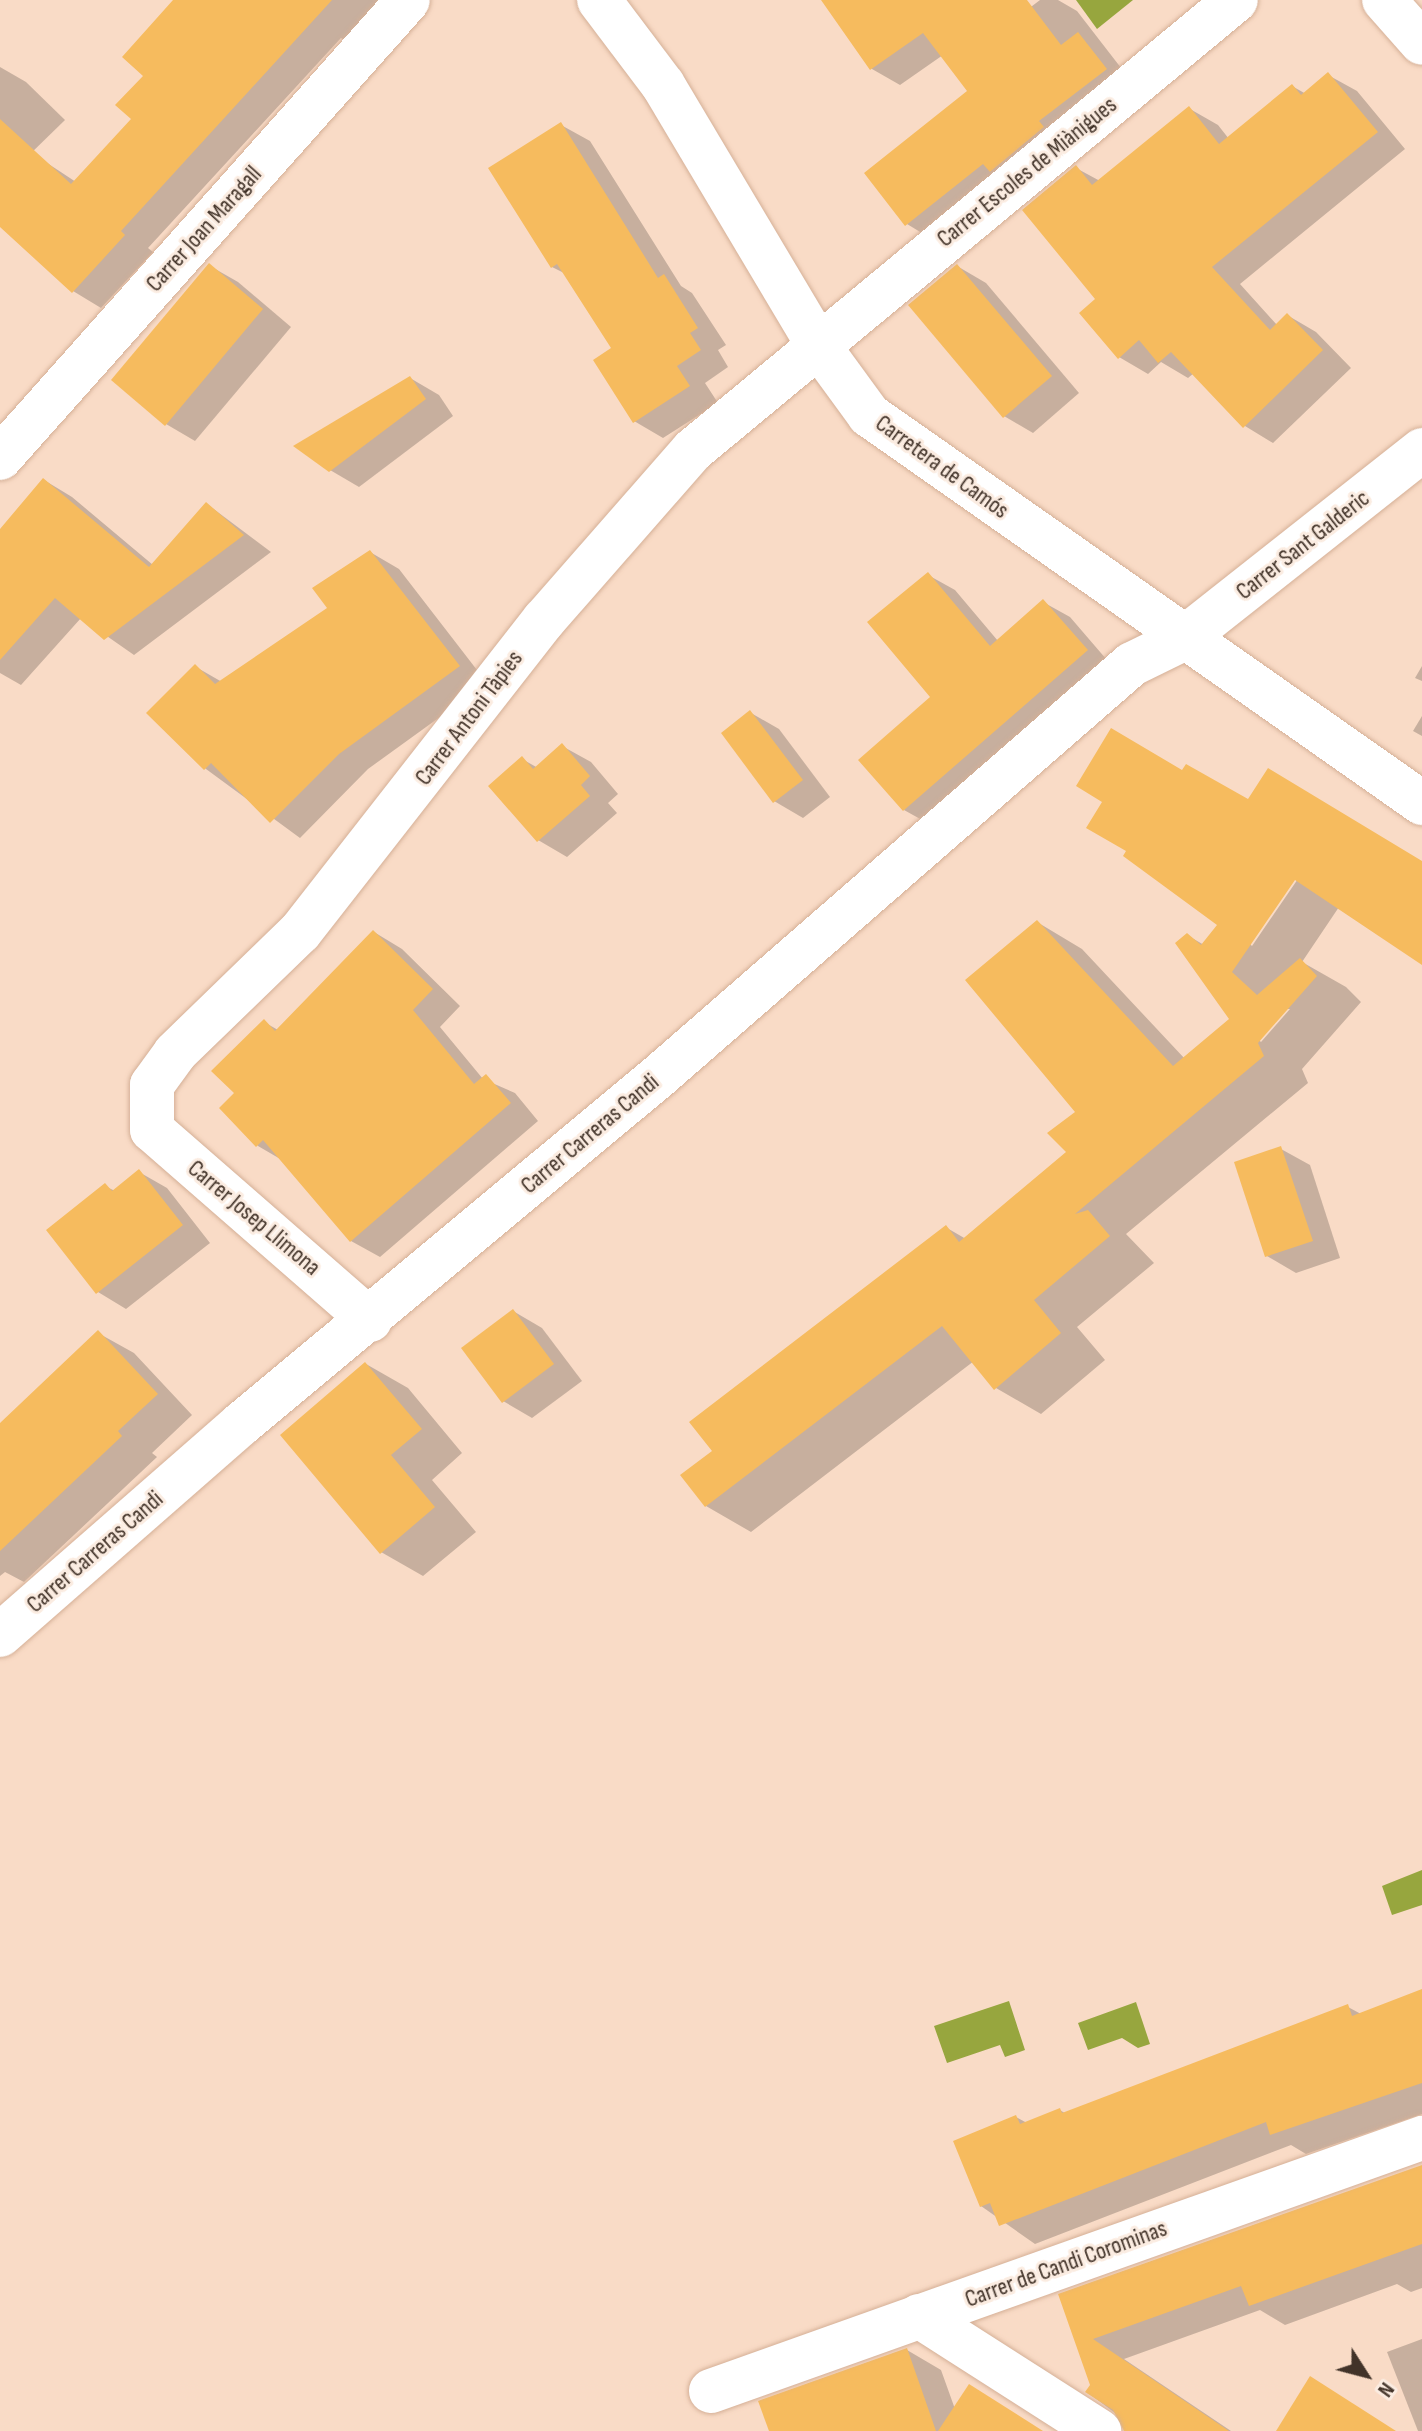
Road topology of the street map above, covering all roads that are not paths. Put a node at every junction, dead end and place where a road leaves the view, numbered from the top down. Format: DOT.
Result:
graph roads {
  1 [pos="408,0"];
  2 [pos="599,0"];
  3 [pos="1236,0"];
  4 [pos="1384,0"];
  5 [pos="1422,43"];
  6 [pos="818,345"];
  7 [pos="1422,450"];
  8 [pos="0,458"];
  9 [pos="1183,639"];
  10 [pos="1422,803"];
  11 [pos="148,1111"];
  12 [pos="370,1320"];
  13 [pos="0,1635"];
  14 [pos="1422,2138"];
  15 [pos="919,2316"];
  16 [pos="711,2391"];
  17 [pos="1099,2431"];
  1 -- 8 [label="street, Carrer Joan Maragall"];
  2 -- 6 [label="street, Carretera de Camós"];
  3 -- 6 [label="street, Carrer Escoles de Miànigues"];
  4 -- 5 [label="street"];
  6 -- 9 [label="street, Carretera de Camós"];
  6 -- 11 [label="street, Carrer Antoni Tàpies"];
  7 -- 9 [label="street, Carrer Sant Galderic"];
  9 -- 10 [label="street, Carretera de Camós"];
  9 -- 12 [label="street, Carrer Carreras Candi"];
  11 -- 12 [label="street, Carrer Josep Llimona"];
  12 -- 13 [label="street, Carrer Carreras Candi"];
  14 -- 15 [label="street, Carrer de Candi Corominas"];
  15 -- 16 [label="street, Carrer de Candi Corominas"];
  15 -- 17 [label="street"];
}
